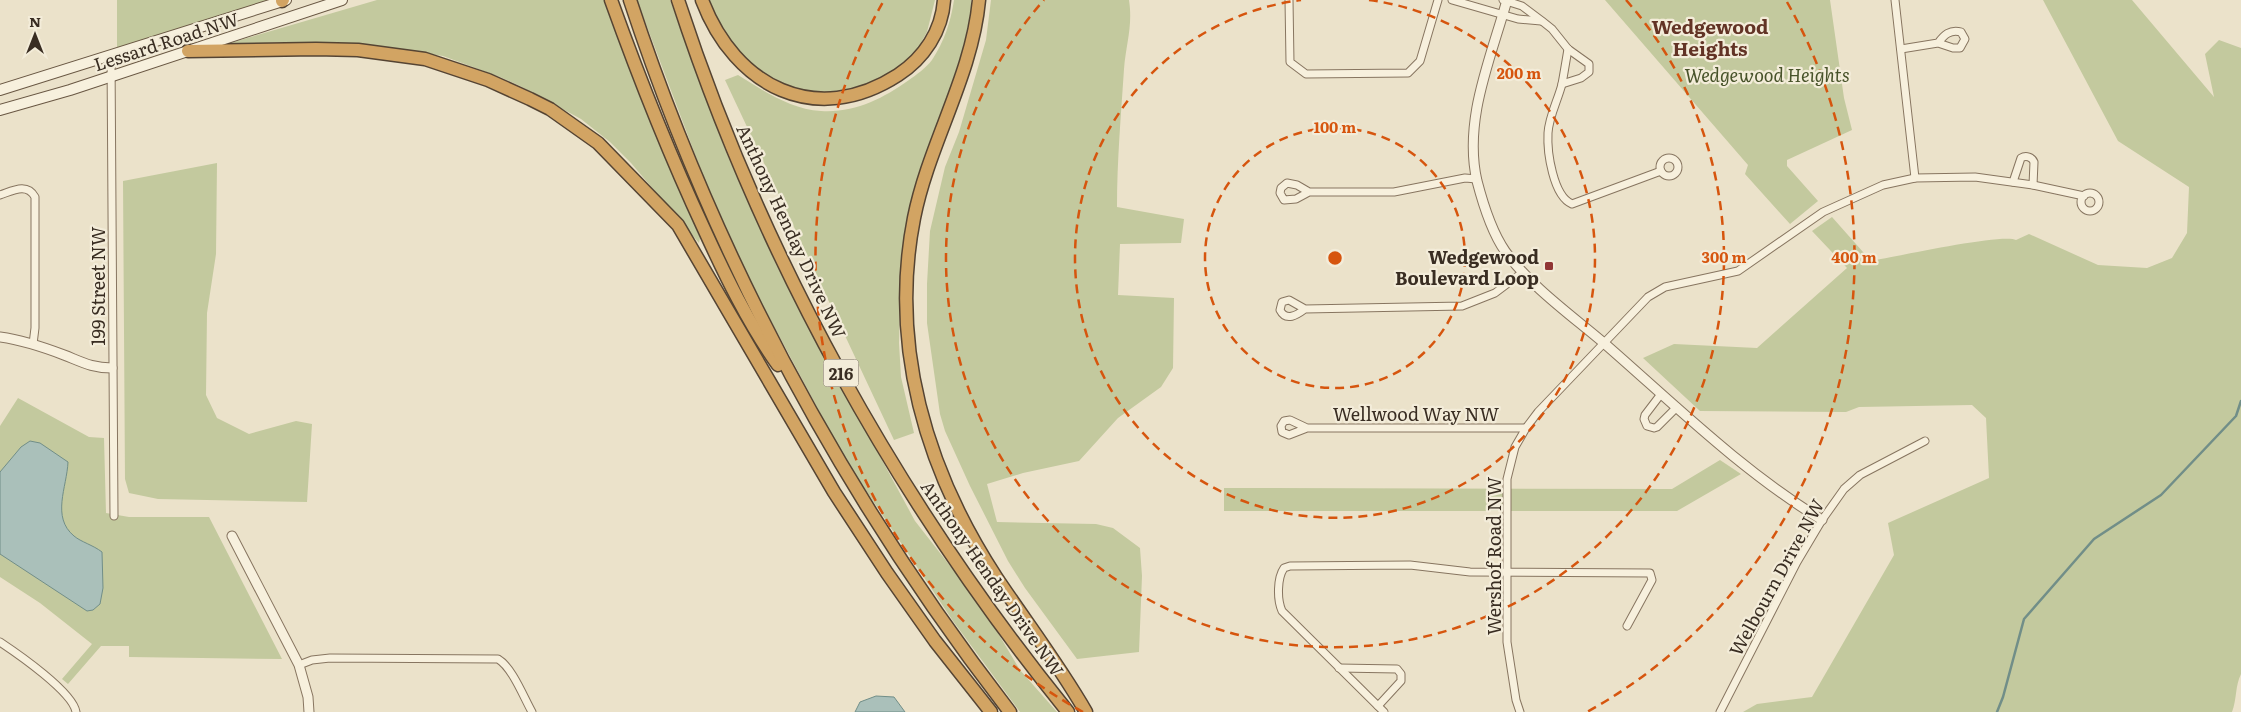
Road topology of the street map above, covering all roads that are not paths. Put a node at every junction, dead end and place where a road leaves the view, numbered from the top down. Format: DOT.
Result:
graph roads {
  1 [pos="284,0"];
  2 [pos="342,0"];
  3 [pos="611,0"];
  4 [pos="630,0"];
  5 [pos="678,0"];
  6 [pos="702,0"];
  7 [pos="944,0"];
  8 [pos="979,0"];
  9 [pos="1289,0"];
  10 [pos="1438,0"];
  11 [pos="1452,0"];
  12 [pos="1506,0"];
  13 [pos="1895,0"];
  14 [pos="1503,14"];
  15 [pos="1542,21"];
  16 [pos="1938,43"];
  17 [pos="1568,49"];
  18 [pos="1901,49"];
  19 [pos="188,51"];
  20 [pos="111,56"];
  21 [pos="111,76"];
  22 [pos="1562,84"];
  23 [pos="0,90"];
  24 [pos="0,110"];
  25 [pos="1660,171"];
  26 [pos="1915,178"];
  27 [pos="1477,179"];
  28 [pos="2013,182"];
  29 [pos="2032,185"];
  30 [pos="1309,192"];
  31 [pos="0,195"];
  32 [pos="2084,196"];
  33 [pos="1523,272"];
  34 [pos="1305,309"];
  35 [pos="0,337"];
  36 [pos="33,344"];
  37 [pos="1604,344"];
  38 [pos="112,368"];
  39 [pos="1662,394"];
  40 [pos="1676,407"];
  41 [pos="810,410"];
  42 [pos="1307,428"];
  43 [pos="1526,428"];
  44 [pos="1925,441"];
  45 [pos="114,516"];
  46 [pos="1822,520"];
  47 [pos="232,536"];
  48 [pos="1506,572"];
  49 [pos="1627,626"];
  50 [pos="0,642"];
  51 [pos="299,665"];
  52 [pos="1340,668"];
  53 [pos="1378,706"];
  54 [pos="76,712"];
  55 [pos="310,712"];
  56 [pos="532,712"];
  57 [pos="991,712"];
  58 [pos="1010,712"];
  59 [pos="1068,712"];
  60 [pos="1086,712"];
  61 [pos="1384,712"];
  62 [pos="1520,712"];
  63 [pos="1720,712"];
  1 -- 20 [label="main road, Lessard Road NW"];
  2 -- 19 [label="main road, Lessard Road NW"];
  3 -- 41 [label="highway"];
  4 -- 41 [label="highway, 216"];
  5 -- 59 [label="highway, Anthony Henday Drive NW / 216"];
  6 -- 7 [label="highway"];
  8 -- 60 [label="highway"];
  9 -- 10 [label="street"];
  11 -- 14 [label="street"];
  12 -- 14 [label="street"];
  12 -- 15 [label="street"];
  13 -- 18 [label="street"];
  14 -- 15 [label="street"];
  14 -- 27 [label="street"];
  15 -- 17 [label="street"];
  16 -- 18 [label="street"];
  17 -- 22 [label="street"];
  17 -- 22 [label="street"];
  18 -- 26 [label="street"];
  19 -- 21 [label="main road, Lessard Road NW"];
  19 -- 57 [label="highway"];
  20 -- 21 [label="street, 199 Street NW"];
  20 -- 23 [label="main road, Lessard Road NW"];
  21 -- 24 [label="main road, Lessard Road NW"];
  21 -- 38 [label="street, 199 Street NW"];
  22 -- 25 [label="street"];
  26 -- 28 [label="street, Wershof Road NW"];
  26 -- 37 [label="street, Wershof Road NW"];
  27 -- 30 [label="street"];
  27 -- 33 [label="street"];
  28 -- 29 [label="street, Wershof Road NW"];
  28 -- 29 [label="street"];
  29 -- 32 [label="street, Wershof Road NW"];
  31 -- 36 [label="street"];
  33 -- 34 [label="street"];
  33 -- 37 [label="street"];
  35 -- 36 [label="street"];
  36 -- 38 [label="street"];
  37 -- 39 [label="street"];
  37 -- 43 [label="street, Wershof Road NW"];
  38 -- 45 [label="street, 199 Street NW"];
  39 -- 40 [label="street"];
  39 -- 40 [label="street"];
  40 -- 46 [label="street"];
  41 -- 58 [label="highway, 216"];
  42 -- 43 [label="street, Wellwood Way NW"];
  43 -- 48 [label="street, Wershof Road NW"];
  44 -- 46 [label="street, Welbourn Drive NW"];
  46 -- 63 [label="street, Welbourn Drive NW"];
  47 -- 51 [label="street"];
  48 -- 49 [label="street"];
  48 -- 52 [label="street"];
  48 -- 62 [label="street, Wershof Road NW"];
  50 -- 54 [label="street"];
  51 -- 55 [label="street"];
  51 -- 56 [label="street"];
  52 -- 53 [label="street"];
  52 -- 53 [label="street"];
  53 -- 61 [label="street"];
}
